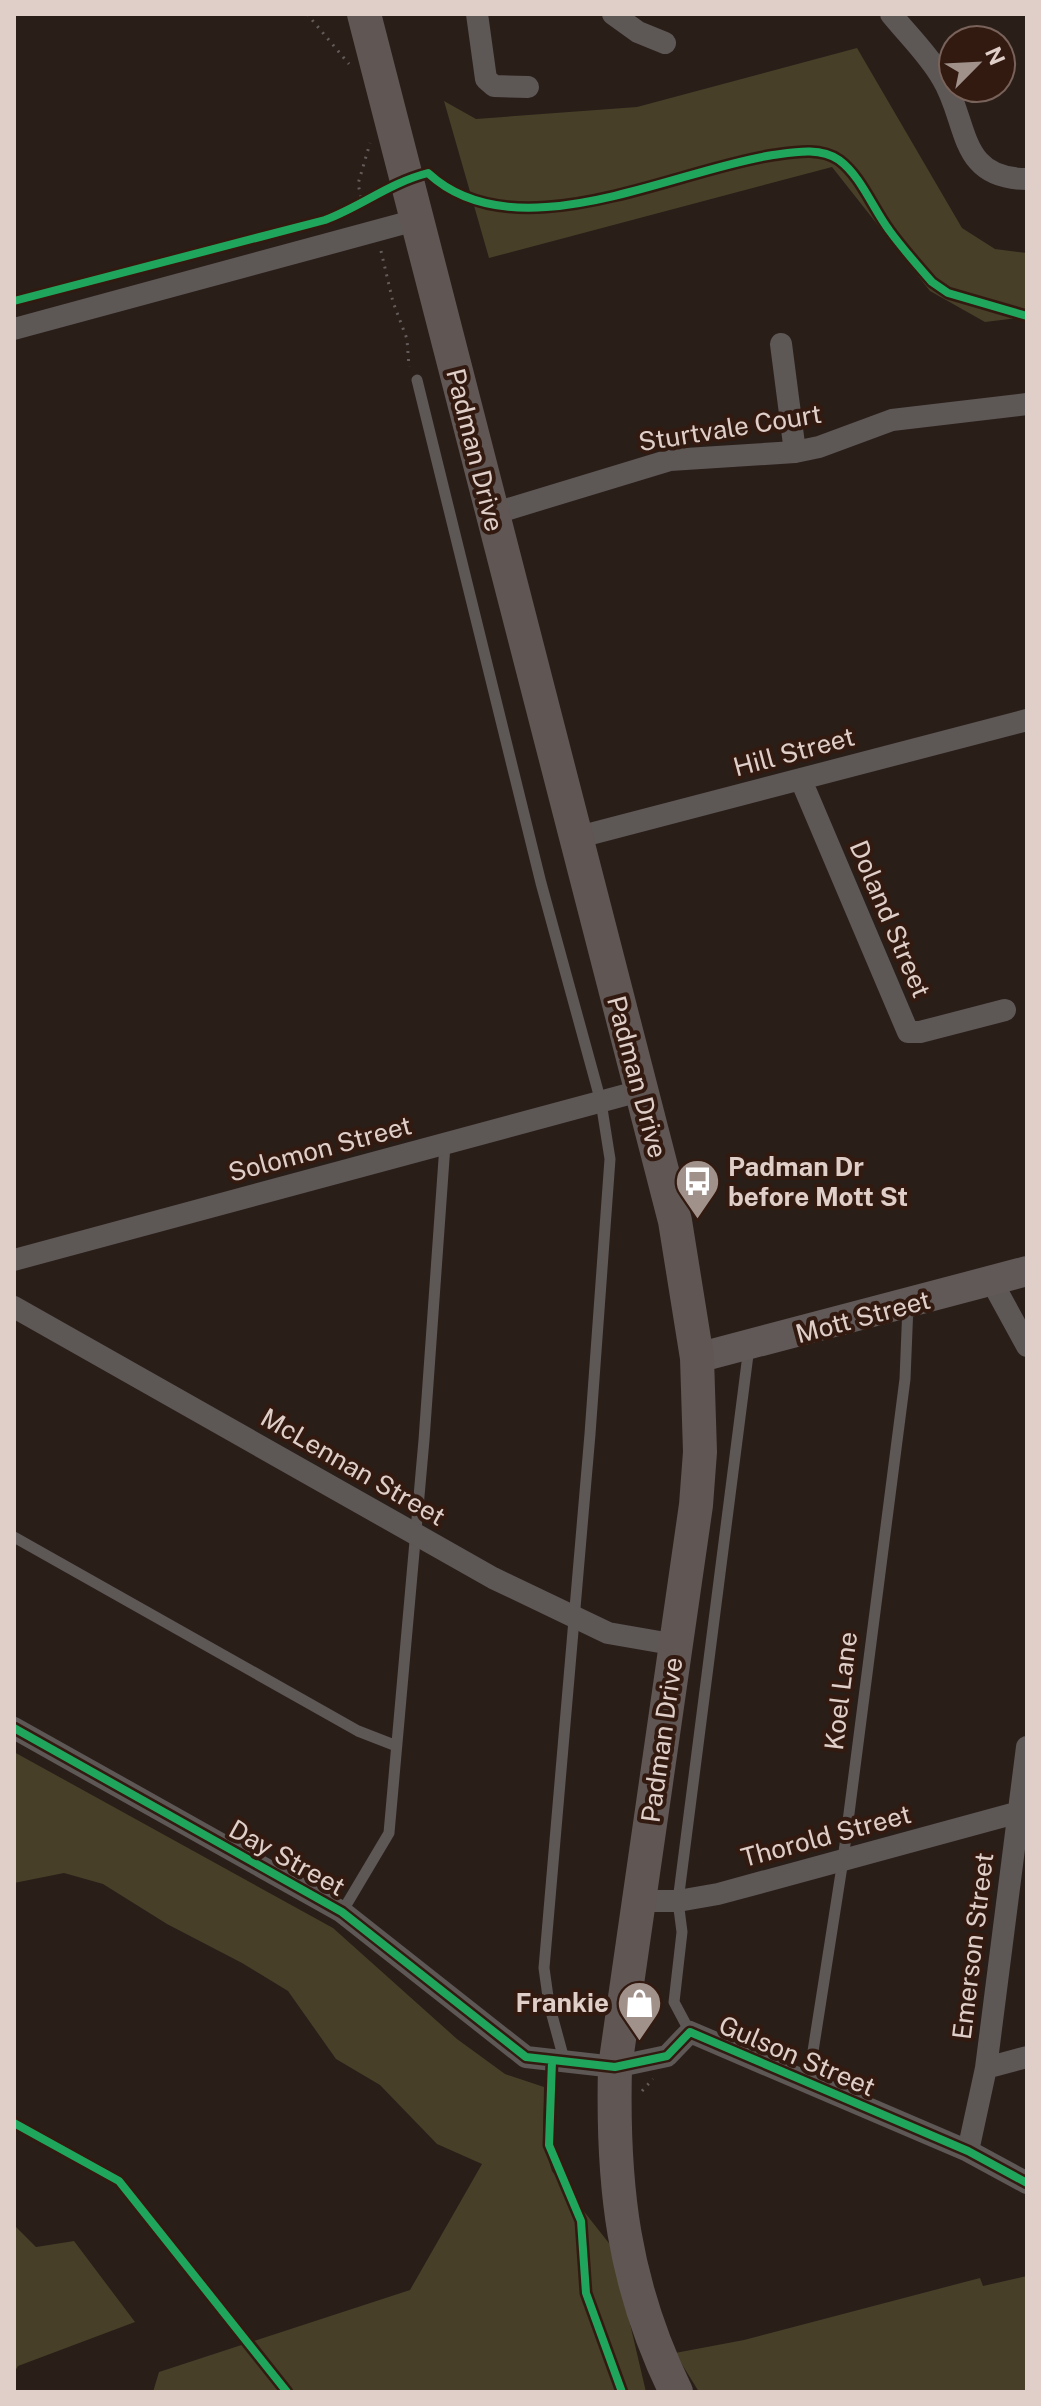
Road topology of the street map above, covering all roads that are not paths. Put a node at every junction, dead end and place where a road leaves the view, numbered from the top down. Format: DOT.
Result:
graph roads {
  1 [pos="364,14"];
  2 [pos="477,14"];
  3 [pos="613,14"];
  4 [pos="891,14"];
  5 [pos="665,43"];
  6 [pos="528,87"];
  7 [pos="1027,179"];
  8 [pos="416,220"];
  9 [pos="14,329"];
  10 [pos="781,344"];
  11 [pos="417,380"];
  12 [pos="1027,404"];
  13 [pos="795,452"];
  14 [pos="492,514"];
  15 [pos="1027,720"];
  16 [pos="801,780"];
  17 [pos="575,838"];
  18 [pos="1005,1010"];
  19 [pos="640,1091"];
  20 [pos="601,1102"];
  21 [pos="445,1145"];
  22 [pos="14,1260"];
  23 [pos="1027,1271"];
  24 [pos="992,1282"];
  25 [pos="908,1305"];
  26 [pos="14,1307"];
  27 [pos="1027,1346"];
  28 [pos="749,1347"];
  29 [pos="697,1358"];
  30 [pos="414,1533"];
  31 [pos="14,1537"];
  32 [pos="574,1619"];
  33 [pos="677,1645"];
  34 [pos="14,1728"];
  35 [pos="394,1745"];
  36 [pos="1027,1747"];
  37 [pos="1023,1811"];
  38 [pos="843,1860"];
  39 [pos="638,1901"];
  40 [pos="678,1901"];
  41 [pos="342,1912"];
  42 [pos="690,2032"];
  43 [pos="1027,2057"];
  44 [pos="566,2063"];
  45 [pos="615,2067"];
  46 [pos="986,2068"];
  47 [pos="808,2083"];
  48 [pos="968,2151"];
  49 [pos="1027,2183"];
  50 [pos="676,2392"];
  1 -- 8 [label="main road, Padman Drive"];
  2 -- 6 [label="street"];
  3 -- 5 [label="street"];
  4 -- 7 [label="street"];
  8 -- 9 [label="street"];
  8 -- 14 [label="main road, Padman Drive"];
  10 -- 13 [label="street"];
  11 -- 20 [label="lane"];
  12 -- 13 [label="street, Sturtvale Court"];
  13 -- 14 [label="street, Sturtvale Court"];
  14 -- 17 [label="main road, Padman Drive"];
  15 -- 16 [label="street, Hill Street"];
  16 -- 17 [label="street, Hill Street"];
  16 -- 18 [label="street, Doland Street"];
  17 -- 19 [label="main road, Padman Drive"];
  19 -- 20 [label="street, Solomon Street"];
  19 -- 29 [label="main road, Padman Drive"];
  20 -- 21 [label="street, Solomon Street"];
  20 -- 32 [label="lane"];
  21 -- 22 [label="street, Solomon Street"];
  21 -- 30 [label="lane"];
  23 -- 24 [label="street, Mott Street"];
  24 -- 25 [label="street, Mott Street"];
  24 -- 27 [label="street"];
  25 -- 28 [label="street, Mott Street"];
  25 -- 38 [label="lane, Koel Lane"];
  26 -- 30 [label="street, McLennan Street"];
  28 -- 29 [label="street, Mott Street"];
  28 -- 40 [label="lane"];
  29 -- 33 [label="main road, Padman Drive"];
  30 -- 32 [label="street, McLennan Street"];
  30 -- 35 [label="lane"];
  31 -- 35 [label="lane"];
  32 -- 33 [label="street, McLennan Street"];
  32 -- 44 [label="lane"];
  33 -- 39 [label="main road, Padman Drive"];
  34 -- 41 [label="street, Day Street"];
  35 -- 41 [label="lane"];
  36 -- 37 [label="street, Emerson Street"];
  37 -- 38 [label="street, Thorold Street"];
  37 -- 46 [label="street, Emerson Street"];
  38 -- 40 [label="street, Thorold Street"];
  38 -- 47 [label="lane, Koel Lane"];
  39 -- 40 [label="street, Thorold Street"];
  39 -- 45 [label="main road, Padman Drive"];
  40 -- 42 [label="lane"];
  41 -- 44 [label="street, Day Street"];
  42 -- 45 [label="street, Gulson Street"];
  42 -- 47 [label="street, Gulson Street"];
  43 -- 46 [label="street"];
  44 -- 45 [label="street, Day Street"];
  45 -- 50 [label="main road, Padman Drive"];
  46 -- 48 [label="street, Emerson Street"];
  47 -- 48 [label="street, Gulson Street"];
  48 -- 49 [label="street, Gulson Street"];
}
